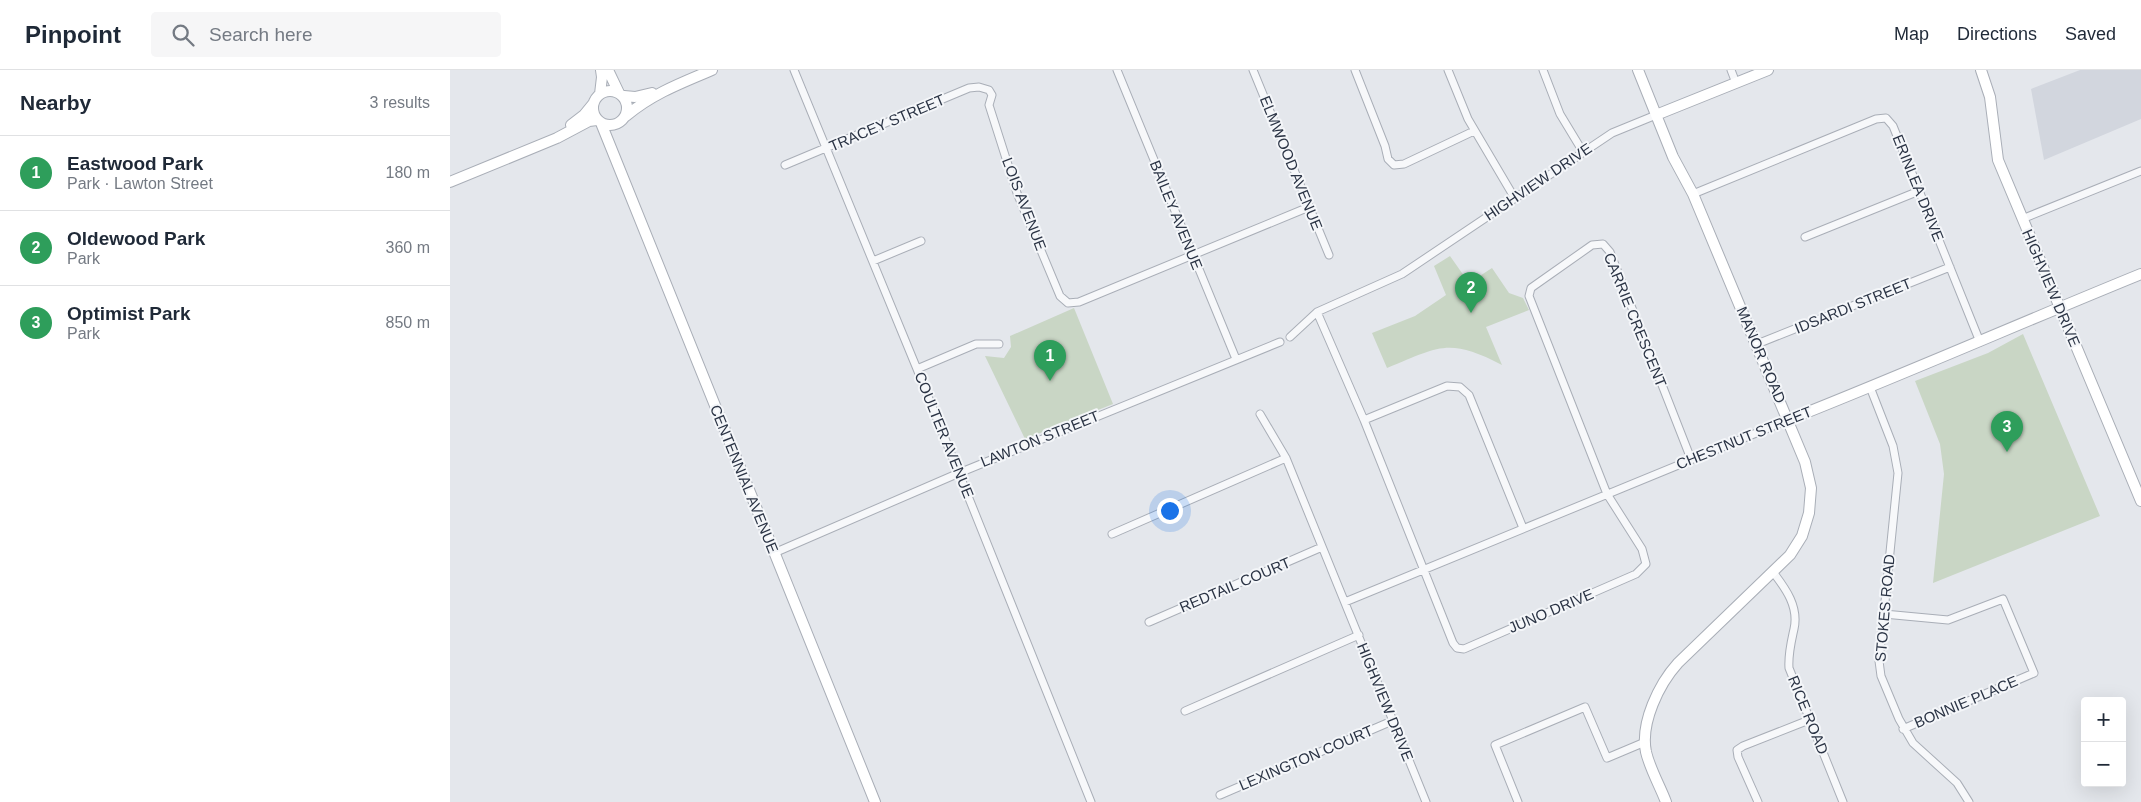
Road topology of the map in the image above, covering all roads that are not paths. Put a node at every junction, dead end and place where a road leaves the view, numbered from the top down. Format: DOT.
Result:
graph roads {
  1 [pos="601,70"];
  2 [pos="608,70"];
  3 [pos="712,70"];
  4 [pos="794,70"];
  5 [pos="1117,70"];
  6 [pos="1253,70"];
  7 [pos="1355,70"];
  8 [pos="1448,70"];
  9 [pos="1543,70"];
  10 [pos="1638,70"];
  11 [pos="1731,70"];
  12 [pos="1768,70"];
  13 [pos="1981,70"];
  14 [pos="1736,83"];
  15 [pos="989,90"];
  16 [pos="660,92"];
  17 [pos="600,94"];
  18 [pos="621,95"];
  19 [pos="593,104"];
  20 [pos="1656,115"];
  21 [pos="626,116"];
  22 [pos="599,121"];
  23 [pos="618,124"];
  24 [pos="1474,131"];
  25 [pos="538,146"];
  26 [pos="826,148"];
  27 [pos="1583,152"];
  28 [pos="614,155"];
  29 [pos="785,165"];
  30 [pos="2141,171"];
  31 [pos="450,182"];
  32 [pos="1918,191"];
  33 [pos="1693,194"];
  34 [pos="1514,197"];
  35 [pos="1309,207"];
  36 [pos="2022,219"];
  37 [pos="1805,237"];
  38 [pos="922,241"];
  39 [pos="1193,255"];
  40 [pos="1328,255"];
  41 [pos="873,262"];
  42 [pos="1950,268"];
  43 [pos="2141,274"];
  44 [pos="2059,307"];
  45 [pos="1317,312"];
  46 [pos="1290,337"];
  47 [pos="1280,342"];
  48 [pos="1980,342"];
  49 [pos="999,344"];
  50 [pos="1757,344"];
  51 [pos="1236,359"];
  52 [pos="917,369"];
  53 [pos="1870,387"];
  54 [pos="1260,414"];
  55 [pos="1364,420"];
  56 [pos="1788,420"];
  57 [pos="1286,458"];
  58 [pos="1691,459"];
  59 [pos="959,473"];
  60 [pos="1607,494"];
  61 [pos="2141,501"];
  62 [pos="1523,528"];
  63 [pos="1112,534"];
  64 [pos="1322,547"];
  65 [pos="774,553"];
  66 [pos="1424,569"];
  67 [pos="1773,572"];
  68 [pos="1346,602"];
  69 [pos="1884,614"];
  70 [pos="1149,622"];
  71 [pos="1359,635"];
  72 [pos="1185,711"];
  73 [pos="1392,720"];
  74 [pos="1809,720"];
  75 [pos="1903,729"];
  76 [pos="1645,742"];
  77 [pos="1220,795"];
  78 [pos="875,802"];
  79 [pos="1091,802"];
  80 [pos="1424,802"];
  81 [pos="1518,802"];
  82 [pos="1666,802"];
  83 [pos="1758,802"];
  84 [pos="1843,802"];
  85 [pos="1970,802"];
  1 -- 17 [label="street"];
  2 -- 18 [label="street"];
  3 -- 16 [label="street"];
  4 -- 26 [label="street, COULTER AVENUE"];
  5 -- 39 [label="street, BAILEY AVENUE"];
  6 -- 35 [label="street, ELMWOOD AVENUE"];
  7 -- 24 [label="street"];
  8 -- 24 [label="street"];
  9 -- 27 [label="street"];
  10 -- 20 [label="street, MANOR ROAD"];
  11 -- 14 [label="street"];
  12 -- 14 [label="street, HIGHVIEW DRIVE"];
  13 -- 36 [label="street, HIGHVIEW DRIVE"];
  14 -- 20 [label="street, HIGHVIEW DRIVE"];
  15 -- 26 [label="street, TRACEY STREET"];
  15 -- 39 [label="street, LOIS AVENUE"];
  16 -- 18 [label="street"];
  16 -- 21 [label="street"];
  17 -- 18 [label="street"];
  17 -- 19 [label="street"];
  18 -- 21 [label="street"];
  19 -- 22 [label="street"];
  19 -- 25 [label="street"];
  20 -- 27 [label="street, HIGHVIEW DRIVE"];
  20 -- 33 [label="street, MANOR ROAD"];
  21 -- 23 [label="street"];
  22 -- 23 [label="street"];
  22 -- 25 [label="street"];
  22 -- 28 [label="street, CENTENNIAL AVENUE"];
  23 -- 28 [label="street"];
  24 -- 34 [label="street"];
  25 -- 31 [label="street"];
  26 -- 29 [label="street, TRACEY STREET"];
  26 -- 41 [label="street, COULTER AVENUE"];
  27 -- 34 [label="street, HIGHVIEW DRIVE"];
  28 -- 65 [label="street, CENTENNIAL AVENUE"];
  30 -- 36 [label="street"];
  32 -- 33 [label="street, ERINLEA DRIVE"];
  32 -- 37 [label="street"];
  32 -- 42 [label="street, ERINLEA DRIVE"];
  33 -- 50 [label="street, MANOR ROAD"];
  34 -- 45 [label="street, HIGHVIEW DRIVE"];
  35 -- 39 [label="street"];
  35 -- 40 [label="street, ELMWOOD AVENUE"];
  36 -- 44 [label="street, HIGHVIEW DRIVE"];
  38 -- 41 [label="street"];
  39 -- 51 [label="street, BAILEY AVENUE"];
  41 -- 52 [label="street, COULTER AVENUE"];
  42 -- 48 [label="street, ERINLEA DRIVE"];
  42 -- 50 [label="street, IDSARDI STREET"];
  43 -- 44 [label="street, CHESTNUT STREET"];
  44 -- 48 [label="street, CHESTNUT STREET"];
  44 -- 61 [label="street, HIGHVIEW DRIVE"];
  45 -- 46 [label="street, HIGHVIEW DRIVE"];
  45 -- 55 [label="street"];
  47 -- 51 [label="street, LAWTON STREET"];
  48 -- 53 [label="street, CHESTNUT STREET"];
  49 -- 52 [label="street"];
  50 -- 56 [label="street, MANOR ROAD"];
  51 -- 59 [label="street, LAWTON STREET"];
  52 -- 59 [label="street, COULTER AVENUE"];
  53 -- 56 [label="street, CHESTNUT STREET"];
  53 -- 69 [label="street, STOKES ROAD"];
  54 -- 57 [label="street"];
  55 -- 62 [label="street"];
  55 -- 66 [label="street"];
  56 -- 58 [label="street, CHESTNUT STREET"];
  56 -- 67 [label="street, MANOR ROAD"];
  57 -- 63 [label="street"];
  57 -- 64 [label="street"];
  58 -- 60 [label="street, CHESTNUT STREET"];
  58 -- 60 [label="street, CARRIE CRESCENT"];
  59 -- 65 [label="street, LAWTON STREET"];
  59 -- 79 [label="street, COULTER AVENUE"];
  60 -- 62 [label="street, CHESTNUT STREET"];
  60 -- 66 [label="street, JUNO DRIVE"];
  62 -- 66 [label="street, CHESTNUT STREET"];
  64 -- 68 [label="street"];
  64 -- 70 [label="street, REDTAIL COURT"];
  65 -- 78 [label="street, CENTENNIAL AVENUE"];
  66 -- 68 [label="street, CHESTNUT STREET"];
  67 -- 74 [label="street, RICE ROAD"];
  67 -- 76 [label="street, MANOR ROAD"];
  68 -- 71 [label="street, HIGHVIEW DRIVE"];
  69 -- 75 [label="street, STOKES ROAD"];
  69 -- 75 [label="street, BONNIE PLACE"];
  71 -- 72 [label="street"];
  71 -- 73 [label="street, HIGHVIEW DRIVE"];
  73 -- 77 [label="street, LEXINGTON COURT"];
  73 -- 80 [label="street, HIGHVIEW DRIVE"];
  74 -- 83 [label="street"];
  74 -- 84 [label="street, RICE ROAD"];
  75 -- 85 [label="street, STOKES ROAD"];
  76 -- 81 [label="street"];
  76 -- 82 [label="street, MANOR ROAD"];
}
